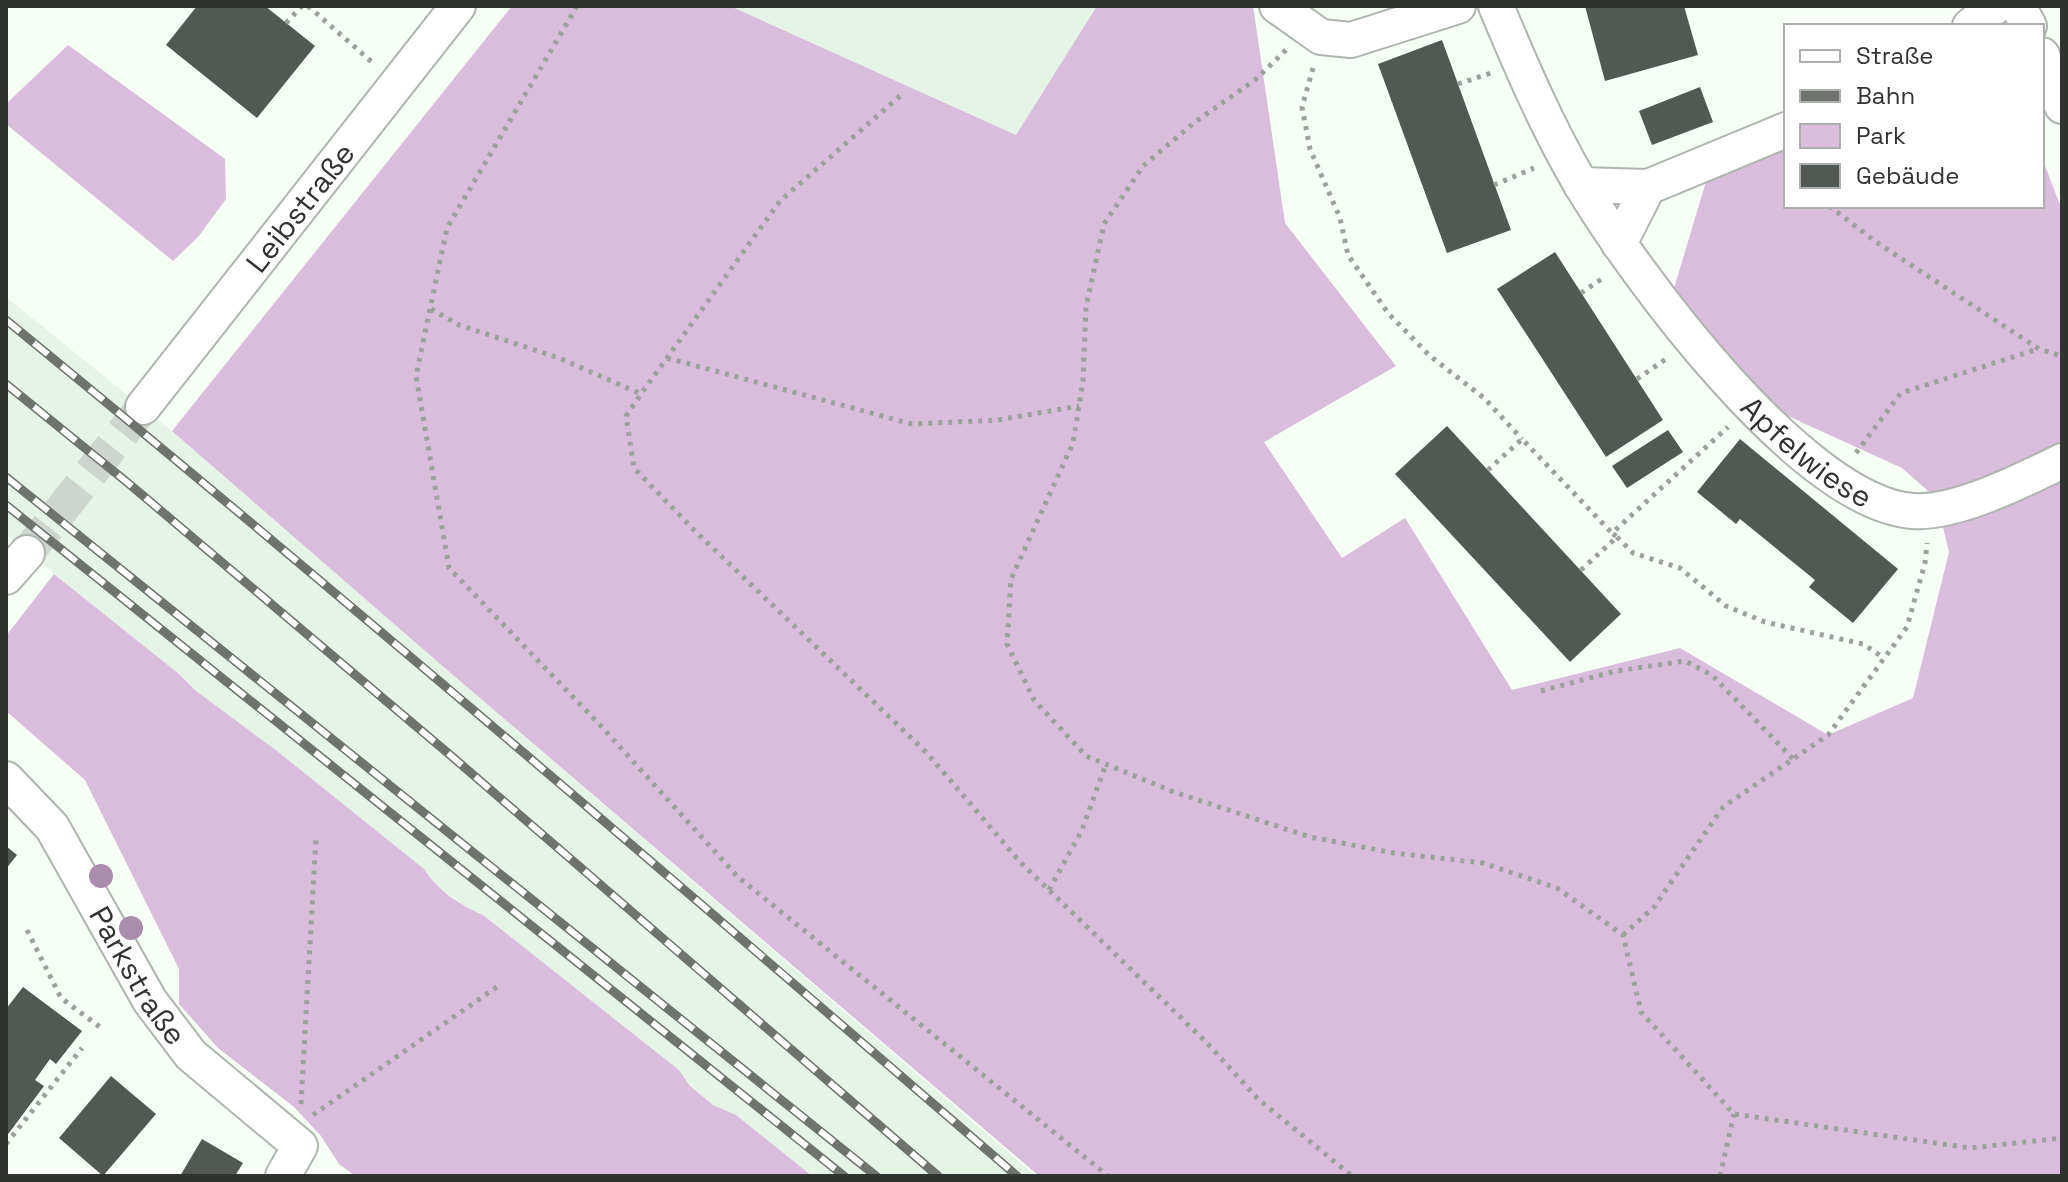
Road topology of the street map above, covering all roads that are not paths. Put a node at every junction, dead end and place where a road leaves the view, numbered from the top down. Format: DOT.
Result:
graph roads {
  1 [pos="458,6"];
  2 [pos="1277,6"];
  3 [pos="1458,6"];
  4 [pos="1496,6"];
  5 [pos="1996,6"];
  6 [pos="2018,6"];
  7 [pos="1973,24"];
  8 [pos="2028,24"];
  9 [pos="2044,60"];
  10 [pos="2062,106"];
  11 [pos="1784,131"];
  12 [pos="1573,170"];
  13 [pos="1648,187"];
  14 [pos="1619,244"];
  15 [pos="143,407"];
  16 [pos="2062,461"];
  17 [pos="6,779"];
  18 [pos="283,1176"];
  1 -- 15 [label="street, Leibstraße"];
  2 -- 3 [label="street"];
  4 -- 12 [label="street, Apfelwiese"];
  5 -- 7 [label="street"];
  6 -- 8 [label="street"];
  9 -- 10 [label="street"];
  11 -- 13 [label="street"];
  12 -- 13 [label="street"];
  12 -- 14 [label="street, Apfelwiese"];
  13 -- 14 [label="street"];
  14 -- 16 [label="street, Apfelwiese"];
  17 -- 18 [label="street, Parkstraße"];
}
